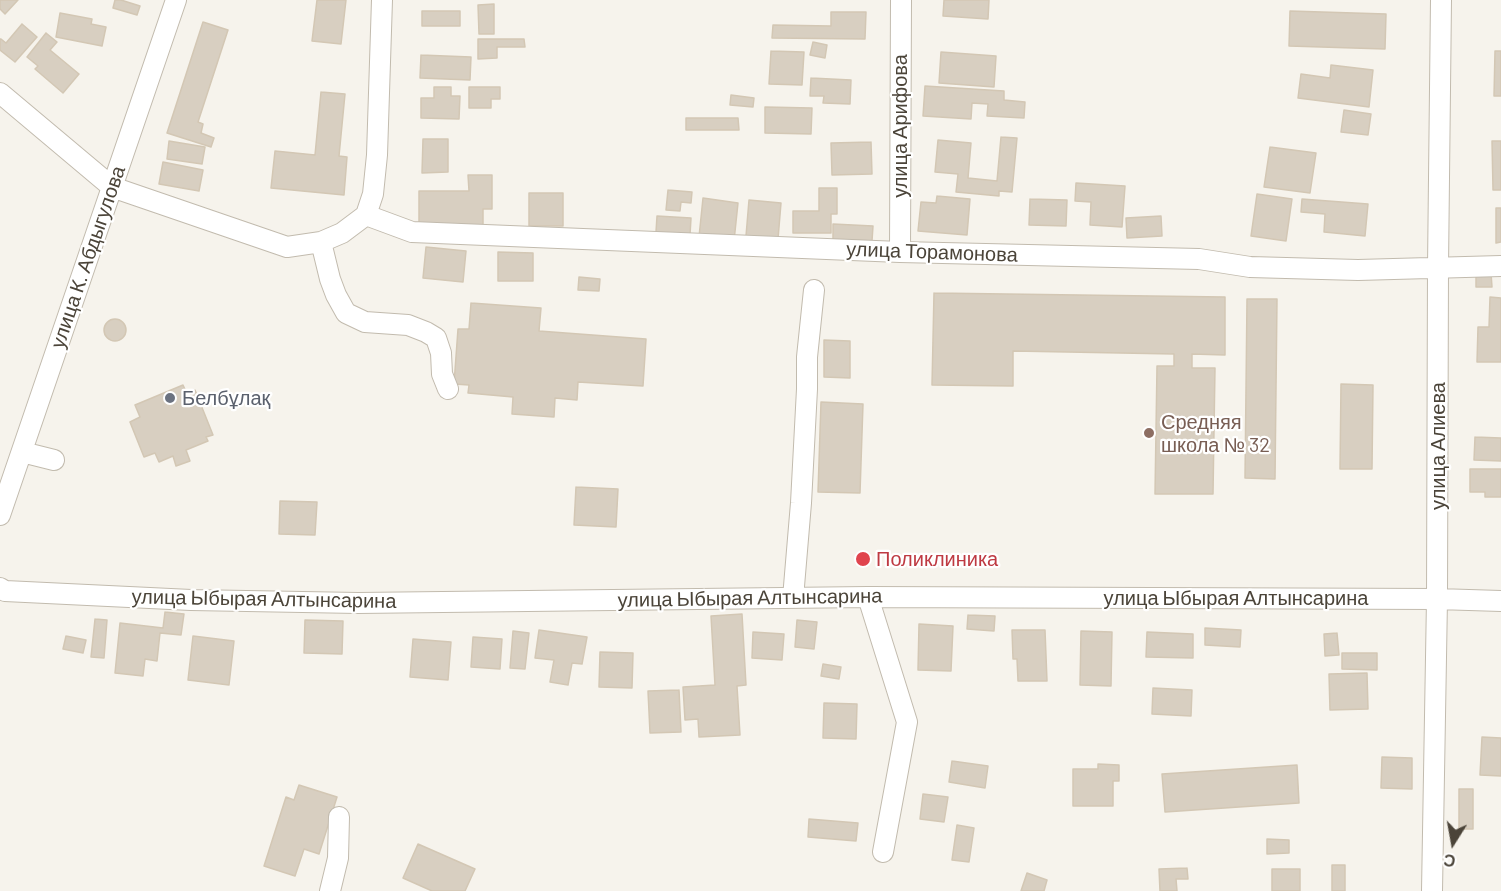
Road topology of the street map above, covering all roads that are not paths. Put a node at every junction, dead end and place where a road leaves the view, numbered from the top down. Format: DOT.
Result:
graph roads {
  1 [pos="176,0"];
  2 [pos="382,0"];
  3 [pos="901,0"];
  4 [pos="1441,0"];
  5 [pos="0,93"];
  6 [pos="112,187"];
  7 [pos="366,214"];
  8 [pos="321,242"];
  9 [pos="900,252"];
  10 [pos="1501,266"];
  11 [pos="1438,267"];
  12 [pos="814,290"];
  13 [pos="448,390"];
  14 [pos="22,452"];
  15 [pos="54,460"];
  16 [pos="0,515"];
  17 [pos="0,588"];
  18 [pos="868,597"];
  19 [pos="793,598"];
  20 [pos="1437,599"];
  21 [pos="1501,601"];
  22 [pos="339,817"];
  23 [pos="883,852"];
  24 [pos="330,891"];
  25 [pos="1432,891"];
  1 -- 6 [label="street, улица К. Абдыгулова"];
  2 -- 7 [label="street"];
  3 -- 9 [label="street, улица Арифова"];
  4 -- 11 [label="street, улица Алиева"];
  5 -- 6 [label="street"];
  6 -- 8 [label="street"];
  6 -- 14 [label="street, улица К. Абдыгулова"];
  7 -- 8 [label="street"];
  7 -- 9 [label="street, улица Торамонова"];
  8 -- 13 [label="street"];
  9 -- 11 [label="street, улица Торамонова"];
  10 -- 11 [label="street, улица Торамонова"];
  11 -- 20 [label="street, улица Алиева"];
  12 -- 19 [label="street"];
  14 -- 15 [label="street"];
  14 -- 16 [label="street, улица К. Абдыгулова"];
  17 -- 19 [label="street, улица Ыбырая Алтынсарина"];
  18 -- 19 [label="street, улица Ыбырая Алтынсарина"];
  18 -- 20 [label="street, улица Ыбырая Алтынсарина"];
  18 -- 23 [label="street"];
  20 -- 21 [label="street, улица Ыбырая Алтынсарина"];
  20 -- 25 [label="street, улица Алиева"];
  22 -- 24 [label="street"];
}
